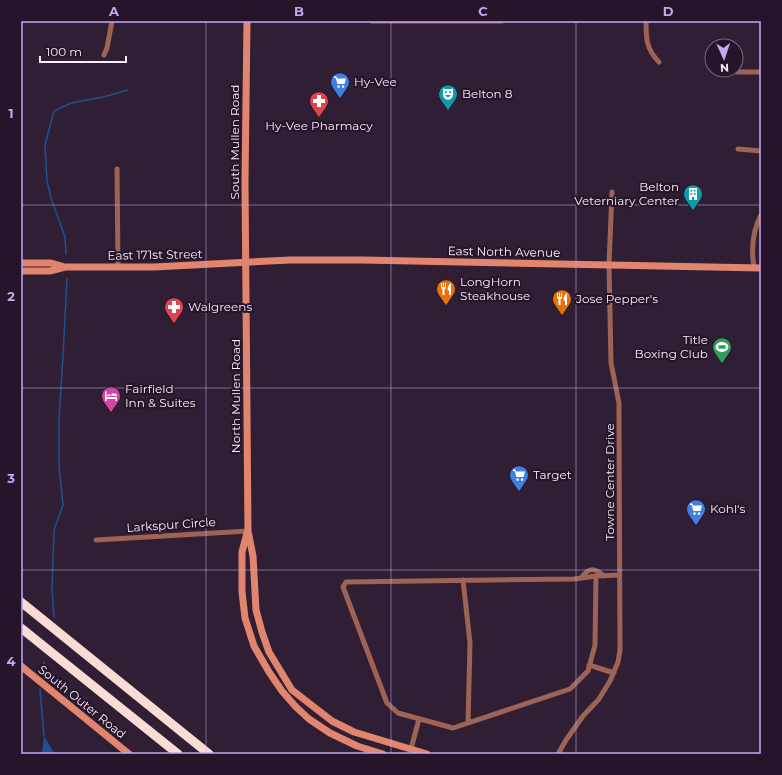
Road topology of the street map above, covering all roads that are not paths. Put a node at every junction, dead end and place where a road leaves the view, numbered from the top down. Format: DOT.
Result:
graph roads {
  1 [pos="112,21"];
  2 [pos="247,21"];
  3 [pos="372,21"];
  4 [pos="382,21"];
  5 [pos="462,21"];
  6 [pos="502,21"];
  7 [pos="646,21"];
  8 [pos="104,56"];
  9 [pos="659,62"];
  10 [pos="744,72"];
  11 [pos="761,72"];
  12 [pos="738,149"];
  13 [pos="761,151"];
  14 [pos="117,169"];
  15 [pos="612,192"];
  16 [pos="761,215"];
  17 [pos="246,262"];
  18 [pos="21,263"];
  19 [pos="40,263"];
  20 [pos="609,265"];
  21 [pos="21,266"];
  22 [pos="118,267"];
  23 [pos="65,268"];
  24 [pos="758,268"];
  25 [pos="21,271"];
  26 [pos="248,530"];
  27 [pos="96,540"];
  28 [pos="620,575"];
  29 [pos="596,576"];
  30 [pos="604,576"];
  31 [pos="581,578"];
  32 [pos="462,580"];
  33 [pos="21,602"];
  34 [pos="21,628"];
  35 [pos="589,665"];
  36 [pos="21,667"];
  37 [pos="614,673"];
  38 [pos="419,719"];
  39 [pos="468,723"];
  40 [pos="411,749"];
  41 [pos="129,754"];
  42 [pos="178,754"];
  43 [pos="209,754"];
  44 [pos="383,754"];
  45 [pos="427,754"];
  46 [pos="558,754"];
  1 -- 8 [label="street"];
  2 -- 17 [label="street, South Mullen Road"];
  3 -- 4 [label="street"];
  4 -- 5 [label="street"];
  5 -- 6 [label="street"];
  7 -- 9 [label="street"];
  10 -- 11 [label="street"];
  12 -- 13 [label="street"];
  14 -- 22 [label="street"];
  15 -- 20 [label="street, Towne Center Drive"];
  16 -- 24 [label="street"];
  17 -- 20 [label="street, East North Avenue"];
  17 -- 22 [label="street, East 171st Street"];
  17 -- 26 [label="street, North Mullen Road"];
  18 -- 19 [label="street, East 171st Street"];
  19 -- 21 [label="street"];
  19 -- 23 [label="street, East 171st Street"];
  20 -- 24 [label="street, East North Avenue"];
  20 -- 28 [label="street, Towne Center Drive"];
  22 -- 23 [label="street, East 171st Street"];
  23 -- 25 [label="street, East 171st Street"];
  26 -- 27 [label="street, Larkspur Circle"];
  26 -- 40 [label="street"];
  26 -- 44 [label="street"];
  28 -- 30 [label="street"];
  28 -- 37 [label="street, Towne Center Drive"];
  29 -- 30 [label="street"];
  29 -- 31 [label="street"];
  29 -- 35 [label="street"];
  30 -- 31 [label="street"];
  31 -- 32 [label="street"];
  32 -- 38 [label="street"];
  32 -- 39 [label="street"];
  33 -- 43 [label="highway"];
  34 -- 42 [label="highway"];
  35 -- 37 [label="street"];
  35 -- 39 [label="street"];
  36 -- 41 [label="street, South Outer Road"];
  37 -- 46 [label="street, Towne Center Drive"];
  38 -- 39 [label="street"];
  38 -- 40 [label="street"];
  40 -- 45 [label="street"];
}
